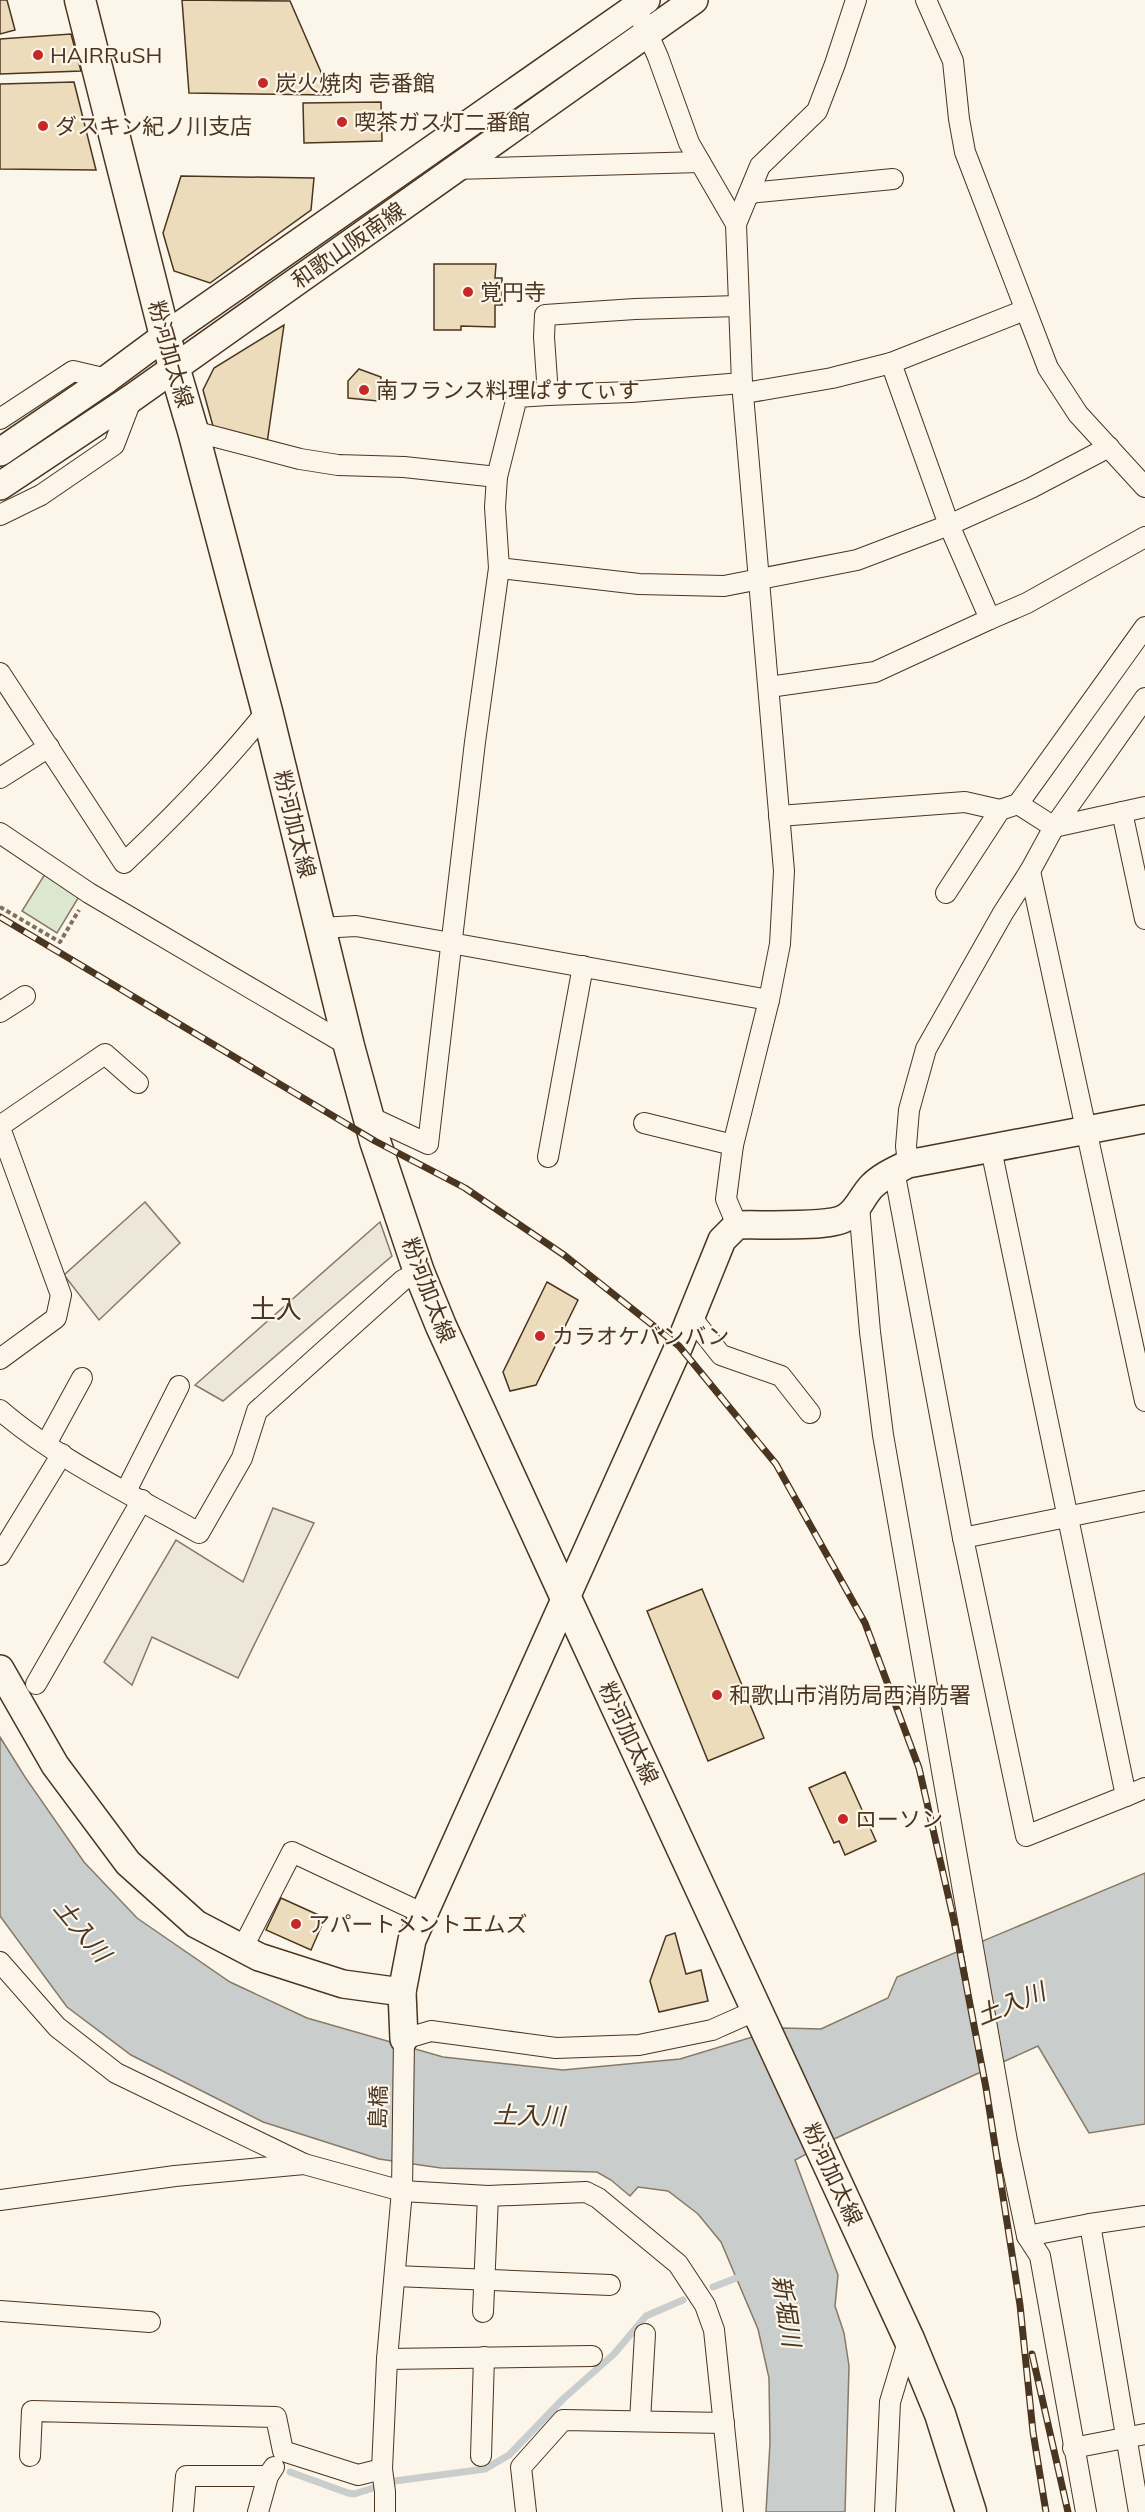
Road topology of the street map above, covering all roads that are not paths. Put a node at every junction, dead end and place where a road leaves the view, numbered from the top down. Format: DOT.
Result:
graph roads {
  1 [pos="80,0"];
  2 [pos="694,0"];
  3 [pos="856,0"];
  4 [pos="926,0"];
  5 [pos="638,3"];
  6 [pos="647,33"];
  7 [pos="700,162"];
  8 [pos="454,169"];
  9 [pos="893,179"];
  10 [pos="749,193"];
  11 [pos="736,224"];
  12 [pos="738,306"];
  13 [pos="1025,310"];
  14 [pos="165,336"];
  15 [pos="891,363"];
  16 [pos="174,368"];
  17 [pos="107,379"];
  18 [pos="744,388"];
  19 [pos="548,395"];
  20 [pos="132,398"];
  21 [pos="0,419"];
  22 [pos="193,431"];
  23 [pos="1109,447"];
  24 [pos="0,452"];
  25 [pos="497,477"];
  26 [pos="0,486"];
  27 [pos="1145,487"];
  28 [pos="0,515"];
  29 [pos="949,525"];
  30 [pos="1145,537"];
  31 [pos="499,568"];
  32 [pos="760,579"];
  33 [pos="990,619"];
  34 [pos="1145,627"];
  35 [pos="0,673"];
  36 [pos="769,687"];
  37 [pos="1145,698"];
  38 [pos="267,711"];
  39 [pos="49,747"];
  40 [pos="0,778"];
  41 [pos="1009,807"];
  42 [pos="1145,807"];
  43 [pos="1122,812"];
  44 [pos="779,816"];
  45 [pos="1054,827"];
  46 [pos="0,833"];
  47 [pos="1030,870"];
  48 [pos="946,893"];
  49 [pos="1145,919"];
  50 [pos="320,928"];
  51 [pos="451,943"];
  52 [pos="583,966"];
  53 [pos="25,996"];
  54 [pos="769,1000"];
  55 [pos="0,1012"];
  56 [pos="349,1046"];
  57 [pos="138,1083"];
  58 [pos="368,1116"];
  59 [pos="1145,1119"];
  60 [pos="644,1123"];
  61 [pos="0,1127"];
  62 [pos="1087,1131"];
  63 [pos="733,1145"];
  64 [pos="991,1149"];
  65 [pos="548,1157"];
  66 [pos="901,1167"];
  67 [pos="859,1206"];
  68 [pos="737,1225"];
  69 [pos="419,1272"];
  70 [pos="691,1317"];
  71 [pos="0,1359"];
  72 [pos="82,1378"];
  73 [pos="179,1386"];
  74 [pos="1145,1401"];
  75 [pos="0,1410"];
  76 [pos="810,1413"];
  77 [pos="54,1449"];
  78 [pos="134,1496"];
  79 [pos="1145,1500"];
  80 [pos="1067,1517"];
  81 [pos="963,1538"];
  82 [pos="0,1555"];
  83 [pos="565,1596"];
  84 [pos="0,1668"];
  85 [pos="36,1684"];
  86 [pos="1145,1788"];
  87 [pos="1126,1796"];
  88 [pos="424,1914"];
  89 [pos="243,1947"];
  90 [pos="0,1962"];
  91 [pos="402,1992"];
  92 [pos="757,2010"];
  93 [pos="404,2039"];
  94 [pos="304,2164"];
  95 [pos="402,2184"];
  96 [pos="488,2196"];
  97 [pos="0,2200"];
  98 [pos="1145,2216"];
  99 [pos="1090,2224"];
  100 [pos="1027,2236"];
  101 [pos="395,2276"];
  102 [pos="484,2280"];
  103 [pos="610,2286"];
  104 [pos="0,2311"];
  105 [pos="483,2312"];
  106 [pos="150,2322"];
  107 [pos="645,2334"];
  108 [pos="909,2338"];
  109 [pos="592,2356"];
  110 [pos="484,2357"];
  111 [pos="387,2359"];
  112 [pos="640,2421"];
  113 [pos="724,2423"];
  114 [pos="1136,2435"];
  115 [pos="1073,2448"];
  116 [pos="283,2451"];
  117 [pos="30,2456"];
  118 [pos="481,2456"];
  119 [pos="382,2469"];
  120 [pos="268,2476"];
  121 [pos="183,2512"];
  122 [pos="258,2512"];
  123 [pos="385,2512"];
  124 [pos="526,2512"];
  125 [pos="733,2512"];
  126 [pos="885,2512"];
  127 [pos="971,2512"];
  128 [pos="1086,2512"];
  129 [pos="1139,2512"];
  1 -- 14 [label="main road, 粉河加太線"];
  2 -- 6 [label="street, 和歌山阪南線"];
  3 -- 10 [label="street"];
  4 -- 13 [label="street"];
  5 -- 6 [label="street"];
  5 -- 14 [label="street, 和歌山阪南線"];
  6 -- 7 [label="street"];
  6 -- 8 [label="street, 和歌山阪南線"];
  7 -- 8 [label="street"];
  7 -- 11 [label="street"];
  8 -- 16 [label="street, 和歌山阪南線"];
  9 -- 10 [label="street"];
  10 -- 11 [label="street"];
  11 -- 12 [label="street"];
  12 -- 18 [label="street"];
  12 -- 19 [label="street"];
  13 -- 15 [label="street"];
  13 -- 23 [label="street"];
  14 -- 16 [label="main road, 粉河加太線"];
  14 -- 17 [label="street, 和歌山阪南線"];
  15 -- 18 [label="street"];
  15 -- 29 [label="street"];
  16 -- 20 [label="street, 和歌山阪南線"];
  16 -- 22 [label="main road, 粉河加太線"];
  17 -- 21 [label="street"];
  17 -- 24 [label="street, 和歌山阪南線"];
  18 -- 19 [label="street"];
  18 -- 32 [label="street"];
  19 -- 25 [label="street"];
  20 -- 26 [label="street, 和歌山阪南線"];
  20 -- 28 [label="street"];
  22 -- 25 [label="street"];
  22 -- 38 [label="main road, 粉河加太線"];
  23 -- 27 [label="street"];
  23 -- 29 [label="street"];
  25 -- 31 [label="street"];
  29 -- 32 [label="street"];
  29 -- 33 [label="street"];
  30 -- 33 [label="street"];
  31 -- 32 [label="street"];
  31 -- 51 [label="street"];
  32 -- 36 [label="street"];
  33 -- 36 [label="street"];
  34 -- 41 [label="street"];
  35 -- 39 [label="street"];
  36 -- 44 [label="street"];
  37 -- 45 [label="street"];
  38 -- 39 [label="street"];
  38 -- 50 [label="main road, 粉河加太線"];
  39 -- 40 [label="street"];
  41 -- 44 [label="street"];
  41 -- 45 [label="street"];
  41 -- 48 [label="street"];
  42 -- 43 [label="street"];
  43 -- 45 [label="street"];
  43 -- 49 [label="street"];
  44 -- 54 [label="street"];
  45 -- 47 [label="street"];
  46 -- 56 [label="street"];
  47 -- 62 [label="street"];
  47 -- 66 [label="street"];
  50 -- 51 [label="street"];
  50 -- 56 [label="main road, 粉河加太線"];
  51 -- 52 [label="street"];
  51 -- 58 [label="street"];
  52 -- 54 [label="street"];
  52 -- 65 [label="street"];
  53 -- 55 [label="street"];
  54 -- 63 [label="street"];
  56 -- 58 [label="main road, 粉河加太線"];
  57 -- 61 [label="street"];
  58 -- 69 [label="main road, 粉河加太線"];
  59 -- 62 [label="street"];
  60 -- 63 [label="street"];
  61 -- 71 [label="street"];
  62 -- 64 [label="street"];
  62 -- 74 [label="street"];
  63 -- 68 [label="street"];
  64 -- 66 [label="street"];
  64 -- 80 [label="street"];
  66 -- 67 [label="street"];
  66 -- 81 [label="street"];
  67 -- 68 [label="street"];
  67 -- 100 [label="street"];
  68 -- 70 [label="street"];
  69 -- 78 [label="street"];
  69 -- 83 [label="main road, 粉河加太線"];
  70 -- 76 [label="street"];
  70 -- 83 [label="street"];
  72 -- 77 [label="street"];
  73 -- 78 [label="street"];
  75 -- 77 [label="street"];
  77 -- 78 [label="street"];
  77 -- 82 [label="street"];
  78 -- 85 [label="street"];
  79 -- 80 [label="street"];
  80 -- 81 [label="street"];
  80 -- 87 [label="street"];
  81 -- 87 [label="street"];
  83 -- 88 [label="street"];
  83 -- 92 [label="main road, 粉河加太線"];
  84 -- 89 [label="street"];
  86 -- 87 [label="street"];
  88 -- 89 [label="street"];
  88 -- 91 [label="street"];
  89 -- 91 [label="street"];
  90 -- 94 [label="street"];
  91 -- 93 [label="street"];
  92 -- 93 [label="street"];
  92 -- 108 [label="main road, 粉河加太線"];
  93 -- 95 [label="street, 島橋"];
  94 -- 95 [label="street"];
  94 -- 97 [label="street"];
  95 -- 96 [label="street"];
  95 -- 101 [label="street, 島橋"];
  96 -- 102 [label="street"];
  96 -- 113 [label="street"];
  98 -- 99 [label="street"];
  99 -- 100 [label="street"];
  99 -- 114 [label="street"];
  100 -- 115 [label="street"];
  101 -- 102 [label="street"];
  101 -- 111 [label="street, 島橋"];
  102 -- 103 [label="street"];
  102 -- 105 [label="street"];
  104 -- 106 [label="street"];
  107 -- 112 [label="street"];
  108 -- 126 [label="street"];
  108 -- 127 [label="main road, 粉河加太線"];
  109 -- 110 [label="street"];
  110 -- 111 [label="street"];
  110 -- 118 [label="street"];
  111 -- 119 [label="street, 島橋"];
  112 -- 113 [label="street"];
  112 -- 124 [label="street"];
  113 -- 125 [label="street"];
  114 -- 115 [label="street"];
  114 -- 129 [label="street"];
  115 -- 128 [label="street"];
  116 -- 117 [label="street"];
  116 -- 119 [label="street"];
  116 -- 120 [label="street"];
  119 -- 123 [label="street, 島橋"];
  120 -- 121 [label="street"];
  120 -- 122 [label="street"];
}
